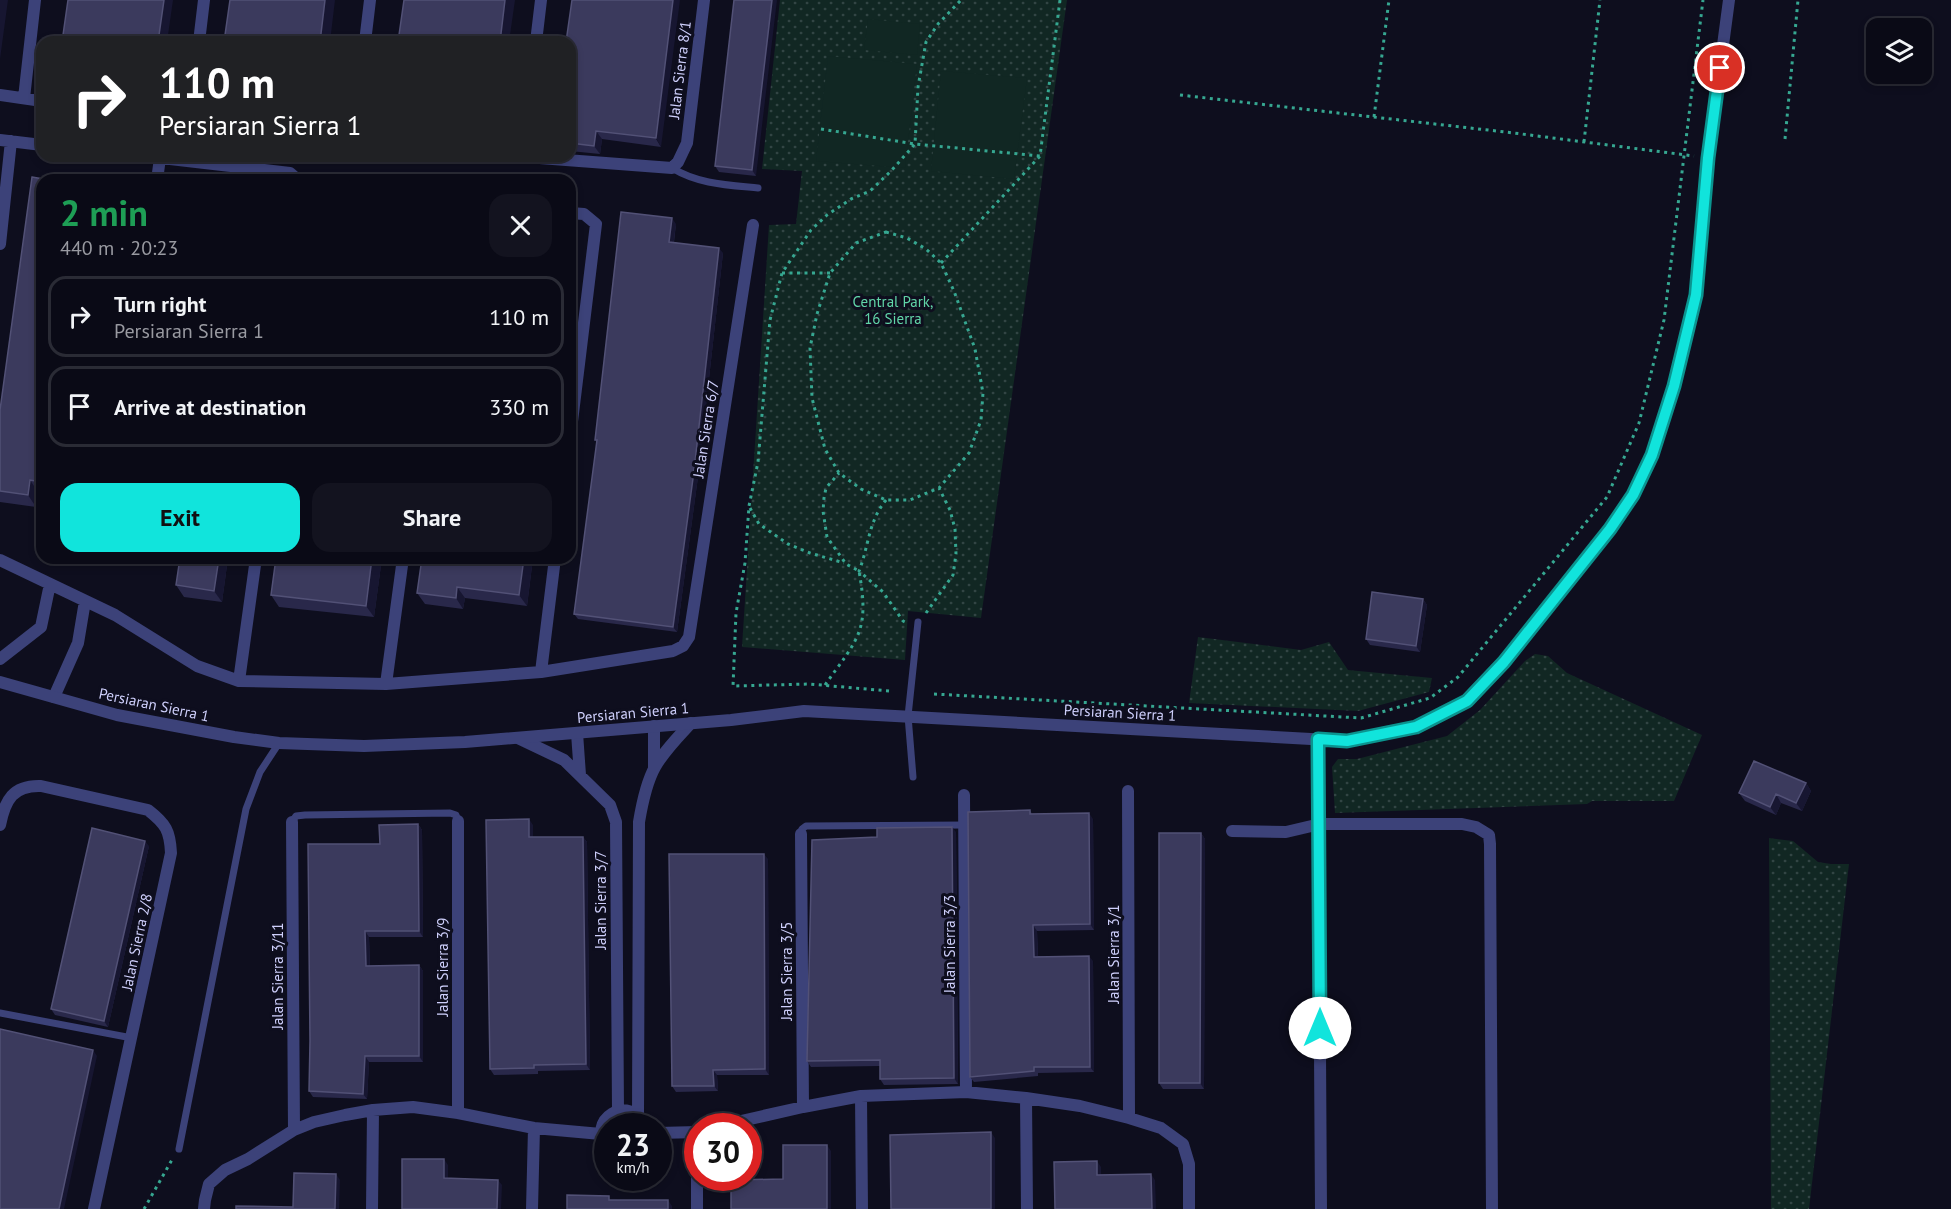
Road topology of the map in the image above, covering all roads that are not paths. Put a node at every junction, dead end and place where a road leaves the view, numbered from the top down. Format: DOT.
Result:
graph roads {
  1 [pos="35,0"];
  2 [pos="204,0"];
  3 [pos="370,0"];
  4 [pos="541,0"];
  5 [pos="704,0"];
  6 [pos="1729,0"];
  7 [pos="201,36"];
  8 [pos="366,36"];
  9 [pos="537,36"];
  10 [pos="0,96"];
  11 [pos="24,98"];
  12 [pos="36,99"];
  13 [pos="5,141"];
  14 [pos="36,144"];
  15 [pos="576,160"];
  16 [pos="197,162"];
  17 [pos="672,168"];
  18 [pos="292,174"];
  19 [pos="758,188"];
  20 [pos="576,213"];
  21 [pos="753,225"];
  22 [pos="0,244"];
  23 [pos="576,389"];
  24 [pos="0,560"];
  25 [pos="255,564"];
  26 [pos="402,564"];
  27 [pos="554,564"];
  28 [pos="50,584"];
  29 [pos="85,601"];
  30 [pos="918,622"];
  31 [pos="0,659"];
  32 [pos="541,672"];
  33 [pos="0,681"];
  34 [pos="239,681"];
  35 [pos="386,684"];
  36 [pos="54,697"];
  37 [pos="908,716"];
  38 [pos="691,723"];
  39 [pos="654,726"];
  40 [pos="577,733"];
  41 [pos="518,738"];
  42 [pos="1318,739"];
  43 [pos="279,743"];
  44 [pos="654,768"];
  45 [pos="580,775"];
  46 [pos="913,777"];
  47 [pos="1128,791"];
  48 [pos="964,795"];
  49 [pos="458,821"];
  50 [pos="292,822"];
  51 [pos="616,822"];
  52 [pos="639,822"];
  53 [pos="1320,824"];
  54 [pos="0,825"];
  55 [pos="964,825"];
  56 [pos="1232,831"];
  57 [pos="801,834"];
  58 [pos="639,913"];
  59 [pos="616,915"];
  60 [pos="0,1013"];
  61 [pos="617,1015"];
  62 [pos="638,1015"];
  63 [pos="132,1038"];
  64 [pos="966,1092"];
  65 [pos="861,1096"];
  66 [pos="1026,1098"];
  67 [pos="803,1107"];
  68 [pos="373,1110"];
  69 [pos="618,1111"];
  70 [pos="458,1113"];
  71 [pos="615,1113"];
  72 [pos="629,1113"];
  73 [pos="641,1113"];
  74 [pos="762,1116"];
  75 [pos="1130,1118"];
  76 [pos="534,1128"];
  77 [pos="294,1130"];
  78 [pos="594,1133"];
  79 [pos="179,1149"];
  80 [pos="697,1191"];
  81 [pos="94,1209"];
  82 [pos="204,1209"];
  83 [pos="372,1209"];
  84 [pos="532,1209"];
  85 [pos="697,1209"];
  86 [pos="862,1209"];
  87 [pos="1027,1209"];
  88 [pos="1190,1209"];
  89 [pos="1321,1209"];
  90 [pos="1492,1209"];
  1 -- 11 [label="street"];
  2 -- 7 [label="street"];
  3 -- 8 [label="street"];
  4 -- 9 [label="street"];
  5 -- 17 [label="street, Jalan Sierra 8/1"];
  6 -- 42 [label="street, Persiaran Sierra 1"];
  10 -- 11 [label="street"];
  11 -- 12 [label="street"];
  13 -- 14 [label="street"];
  13 -- 22 [label="street"];
  15 -- 17 [label="street"];
  16 -- 18 [label="street"];
  17 -- 19 [label="lane"];
  20 -- 23 [label="street"];
  21 -- 32 [label="street, Jalan Sierra 6/7"];
  24 -- 28 [label="street"];
  25 -- 34 [label="street"];
  26 -- 35 [label="street"];
  27 -- 32 [label="street"];
  28 -- 29 [label="street"];
  28 -- 31 [label="street"];
  29 -- 34 [label="street"];
  29 -- 36 [label="street"];
  30 -- 37 [label="lane"];
  32 -- 35 [label="street"];
  33 -- 36 [label="street, Persiaran Sierra 1"];
  34 -- 35 [label="street"];
  36 -- 43 [label="street, Persiaran Sierra 1"];
  37 -- 38 [label="street, Persiaran Sierra 1"];
  37 -- 42 [label="street, Persiaran Sierra 1"];
  37 -- 46 [label="lane"];
  38 -- 39 [label="street, Persiaran Sierra 1"];
  38 -- 44 [label="street"];
  39 -- 40 [label="street, Persiaran Sierra 1"];
  39 -- 44 [label="street"];
  40 -- 41 [label="street, Persiaran Sierra 1"];
  40 -- 45 [label="street"];
  41 -- 43 [label="street, Persiaran Sierra 1"];
  41 -- 45 [label="street, Jalan Sierra 3/7"];
  42 -- 53 [label="street"];
  43 -- 79 [label="lane"];
  44 -- 52 [label="street"];
  45 -- 51 [label="street, Jalan Sierra 3/7"];
  47 -- 75 [label="street, Jalan Sierra 3/1"];
  48 -- 55 [label="street, Jalan Sierra 3/3"];
  49 -- 50 [label="lane"];
  49 -- 70 [label="street, Jalan Sierra 3/9"];
  50 -- 77 [label="street, Jalan Sierra 3/11"];
  51 -- 52 [label="street"];
  51 -- 59 [label="street, Jalan Sierra 3/7"];
  52 -- 58 [label="street"];
  53 -- 56 [label="street"];
  53 -- 89 [label="street"];
  53 -- 90 [label="street"];
  54 -- 63 [label="street, Jalan Sierra 2/8"];
  55 -- 57 [label="lane"];
  55 -- 64 [label="street, Jalan Sierra 3/3"];
  57 -- 67 [label="street, Jalan Sierra 3/5"];
  58 -- 59 [label="street"];
  58 -- 62 [label="street"];
  59 -- 61 [label="street, Jalan Sierra 3/7"];
  60 -- 63 [label="lane"];
  61 -- 62 [label="street"];
  61 -- 69 [label="street, Jalan Sierra 3/7"];
  62 -- 73 [label="street"];
  63 -- 81 [label="street, Jalan Sierra 2/8"];
  64 -- 65 [label="street"];
  64 -- 66 [label="street"];
  65 -- 67 [label="street"];
  65 -- 86 [label="street"];
  66 -- 75 [label="street"];
  66 -- 87 [label="street"];
  67 -- 74 [label="street"];
  68 -- 70 [label="street"];
  68 -- 77 [label="street"];
  68 -- 83 [label="street"];
  69 -- 71 [label="street"];
  69 -- 72 [label="street"];
  70 -- 76 [label="street"];
  75 -- 88 [label="street"];
  76 -- 78 [label="street"];
  76 -- 84 [label="street"];
  77 -- 82 [label="street"];
  80 -- 85 [label="street"];
}
